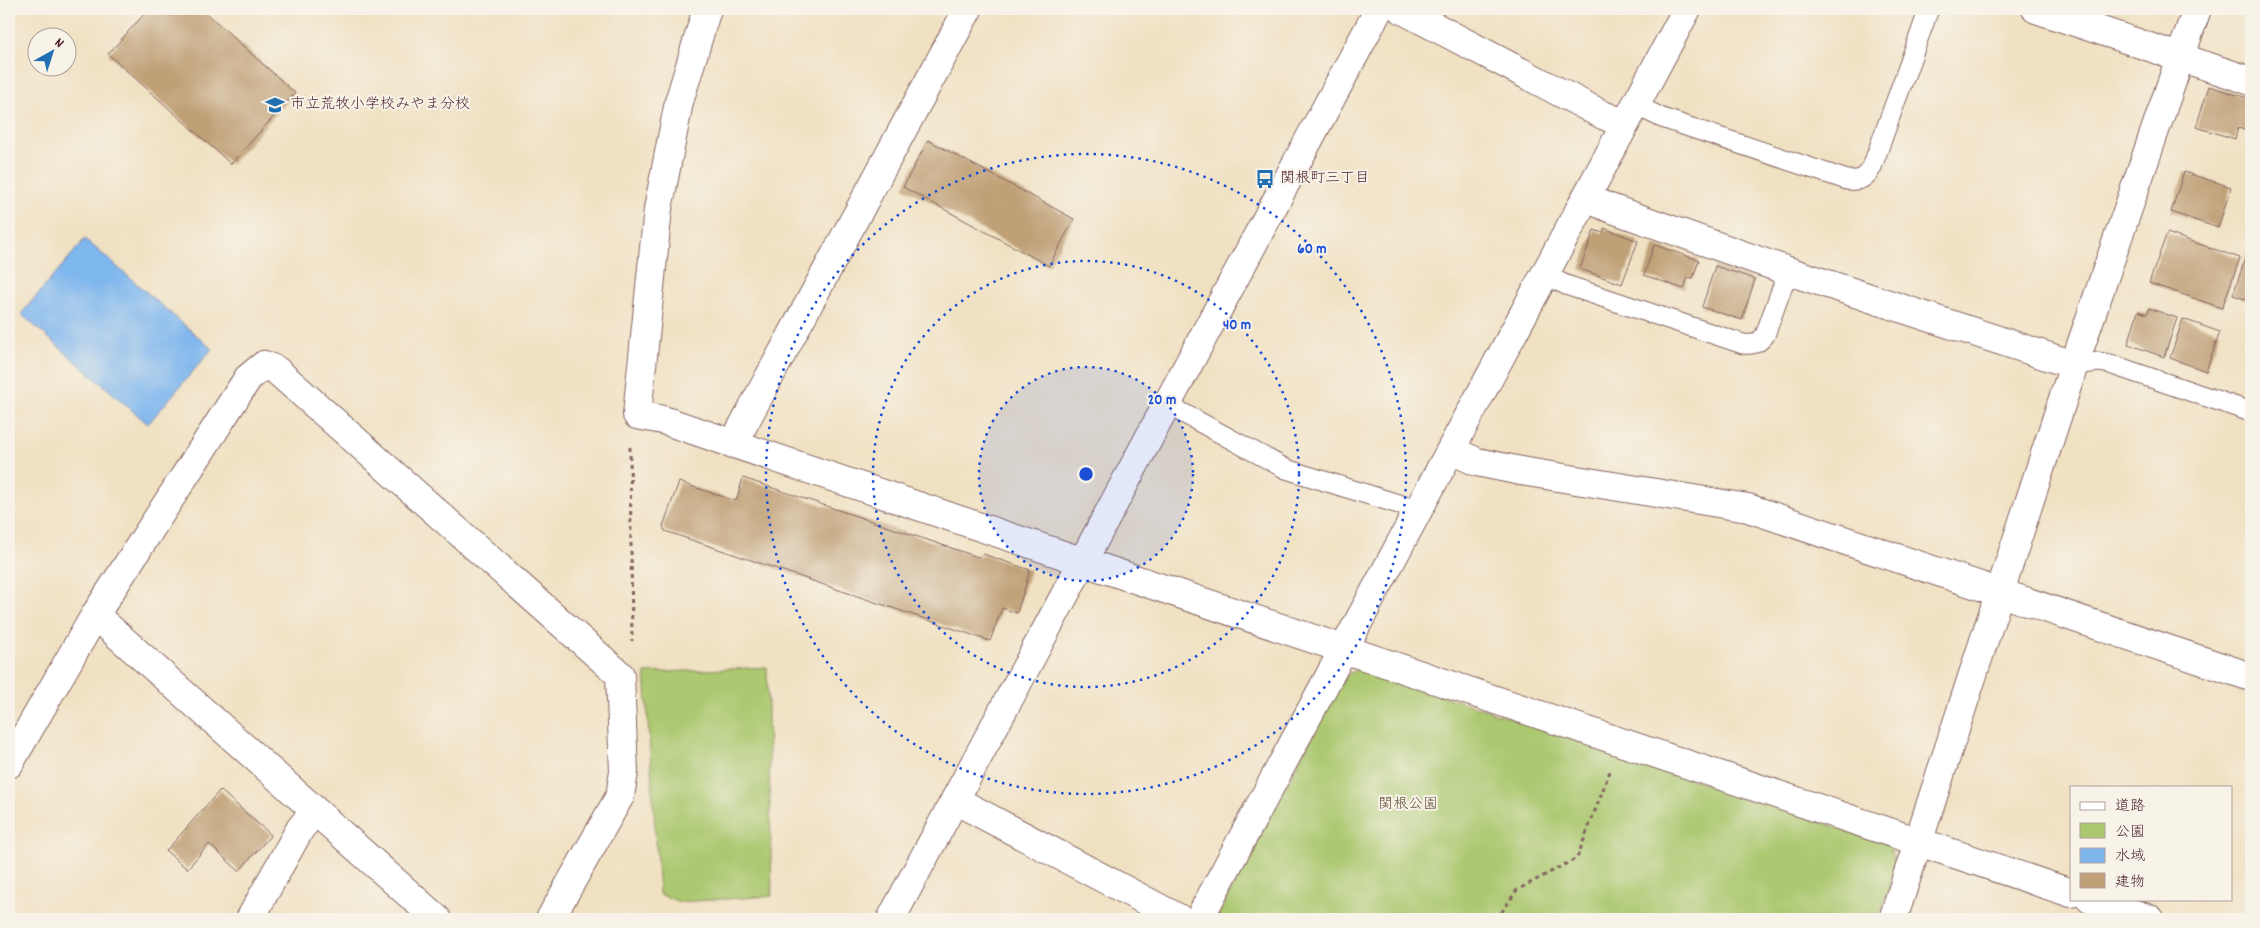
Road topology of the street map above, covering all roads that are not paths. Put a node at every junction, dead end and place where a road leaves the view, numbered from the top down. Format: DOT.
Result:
graph roads {
  1 [pos="707,9"];
  2 [pos="968,9"];
  3 [pos="1379,9"];
  4 [pos="1401,9"];
  5 [pos="1687,9"];
  6 [pos="1929,9"];
  7 [pos="2036,9"];
  8 [pos="2197,9"];
  9 [pos="2180,57"];
  10 [pos="2251,81"];
  11 [pos="1631,114"];
  12 [pos="1587,198"];
  13 [pos="1788,270"];
  14 [pos="1545,275"];
  15 [pos="2074,365"];
  16 [pos="1168,405"];
  17 [pos="2251,412"];
  18 [pos="733,444"];
  19 [pos="1450,450"];
  20 [pos="1417,512"];
  21 [pos="1084,562"];
  22 [pos="2000,594"];
  23 [pos="95,615"];
  24 [pos="1343,651"];
  25 [pos="2251,677"];
  26 [pos="9,764"];
  27 [pos="955,800"];
  28 [pos="314,812"];
  29 [pos="1920,842"];
  30 [pos="2070,893"];
  31 [pos="2093,900"];
  32 [pos="250,919"];
  33 [pos="437,919"];
  34 [pos="550,919"];
  35 [pos="891,919"];
  36 [pos="1180,919"];
  37 [pos="1199,919"];
  38 [pos="1893,919"];
  39 [pos="2150,919"];
  1 -- 18 [label="street"];
  2 -- 18 [label="street"];
  3 -- 16 [label="street"];
  4 -- 11 [label="street"];
  5 -- 11 [label="street"];
  6 -- 11 [label="lane"];
  7 -- 9 [label="street"];
  8 -- 9 [label="street"];
  9 -- 10 [label="street"];
  9 -- 15 [label="street"];
  11 -- 12 [label="street"];
  12 -- 13 [label="street"];
  12 -- 14 [label="street"];
  13 -- 14 [label="lane"];
  13 -- 15 [label="street"];
  14 -- 19 [label="street"];
  15 -- 17 [label="lane"];
  15 -- 22 [label="street"];
  16 -- 20 [label="lane"];
  16 -- 21 [label="street"];
  18 -- 21 [label="street"];
  19 -- 20 [label="street"];
  19 -- 22 [label="street"];
  20 -- 24 [label="street"];
  21 -- 24 [label="street"];
  21 -- 27 [label="street"];
  22 -- 25 [label="street"];
  22 -- 29 [label="street"];
  23 -- 26 [label="street"];
  23 -- 28 [label="street"];
  23 -- 34 [label="street"];
  24 -- 29 [label="street"];
  24 -- 37 [label="street"];
  27 -- 35 [label="street"];
  27 -- 36 [label="street"];
  28 -- 32 [label="street"];
  28 -- 33 [label="street"];
  29 -- 30 [label="street"];
  29 -- 38 [label="street"];
  31 -- 39 [label="street"];
}
